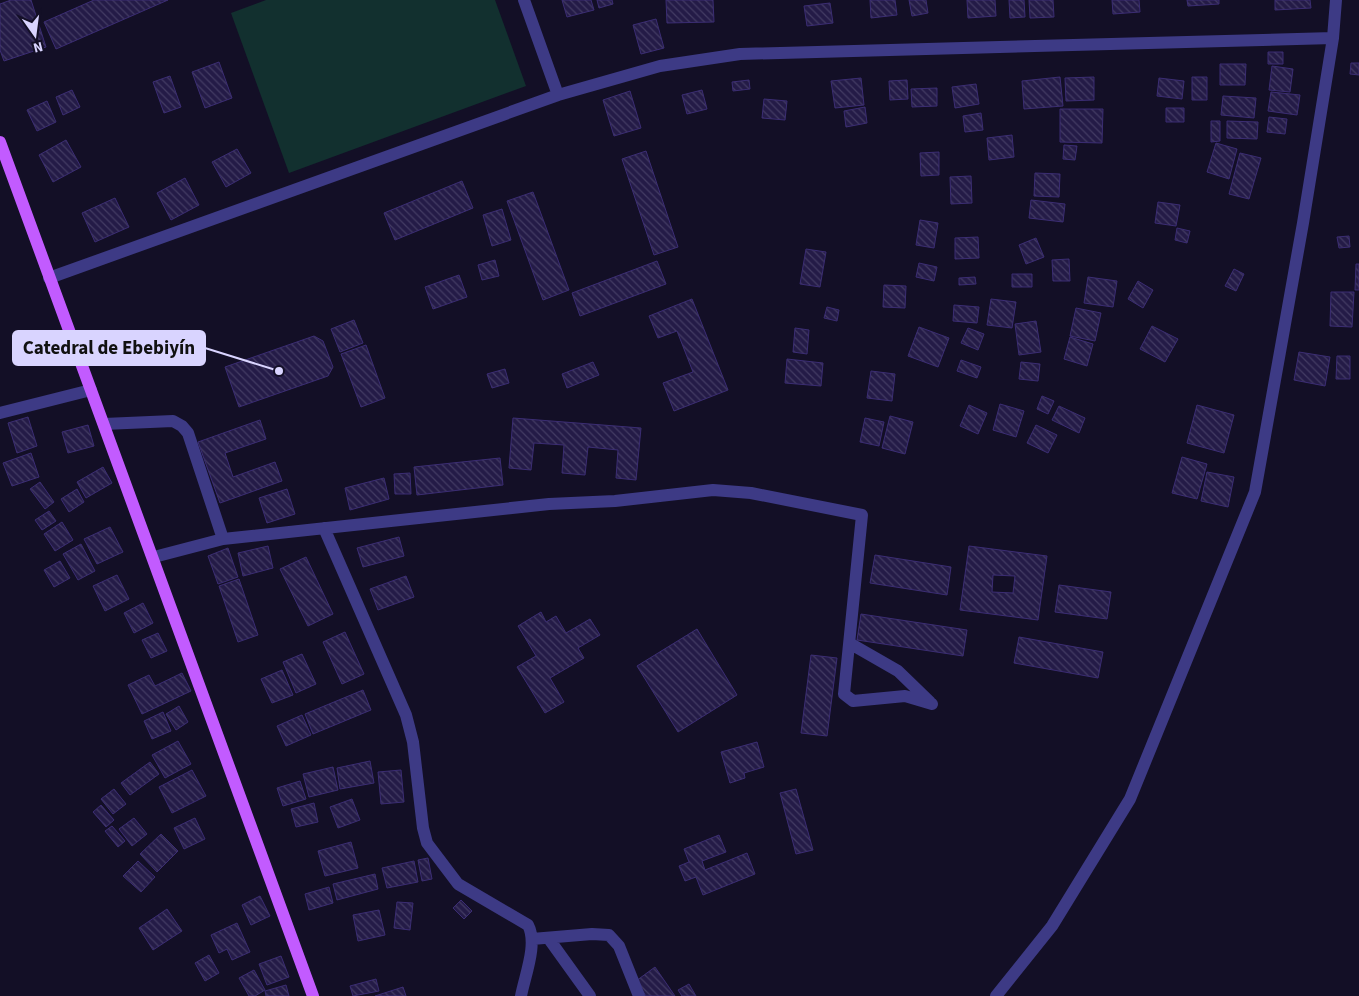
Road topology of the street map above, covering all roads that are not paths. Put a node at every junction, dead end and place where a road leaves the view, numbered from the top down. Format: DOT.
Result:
graph roads {
  1 [pos="524,0"];
  2 [pos="1336,0"];
  3 [pos="1333,38"];
  4 [pos="558,95"];
  5 [pos="0,142"];
  6 [pos="49,278"];
  7 [pos="91,390"];
  8 [pos="0,413"];
  9 [pos="104,424"];
  10 [pos="324,528"];
  11 [pos="223,539"];
  12 [pos="154,558"];
  13 [pos="851,644"];
  14 [pos="532,939"];
  15 [pos="549,939"];
  16 [pos="314,996"];
  17 [pos="521,996"];
  18 [pos="590,996"];
  19 [pos="639,996"];
  20 [pos="996,996"];
  1 -- 4 [label="street"];
  2 -- 3 [label="street"];
  3 -- 4 [label="street"];
  3 -- 20 [label="street"];
  4 -- 6 [label="street"];
  5 -- 6 [label="main road"];
  6 -- 7 [label="main road"];
  7 -- 8 [label="street"];
  7 -- 9 [label="main road"];
  9 -- 11 [label="street"];
  9 -- 12 [label="main road"];
  10 -- 11 [label="street"];
  10 -- 13 [label="street"];
  10 -- 14 [label="street"];
  11 -- 12 [label="street"];
  12 -- 16 [label="main road"];
  13 -- 13 [label="street"];
  14 -- 15 [label="street"];
  14 -- 17 [label="street"];
  15 -- 18 [label="street"];
  15 -- 19 [label="street"];
}
